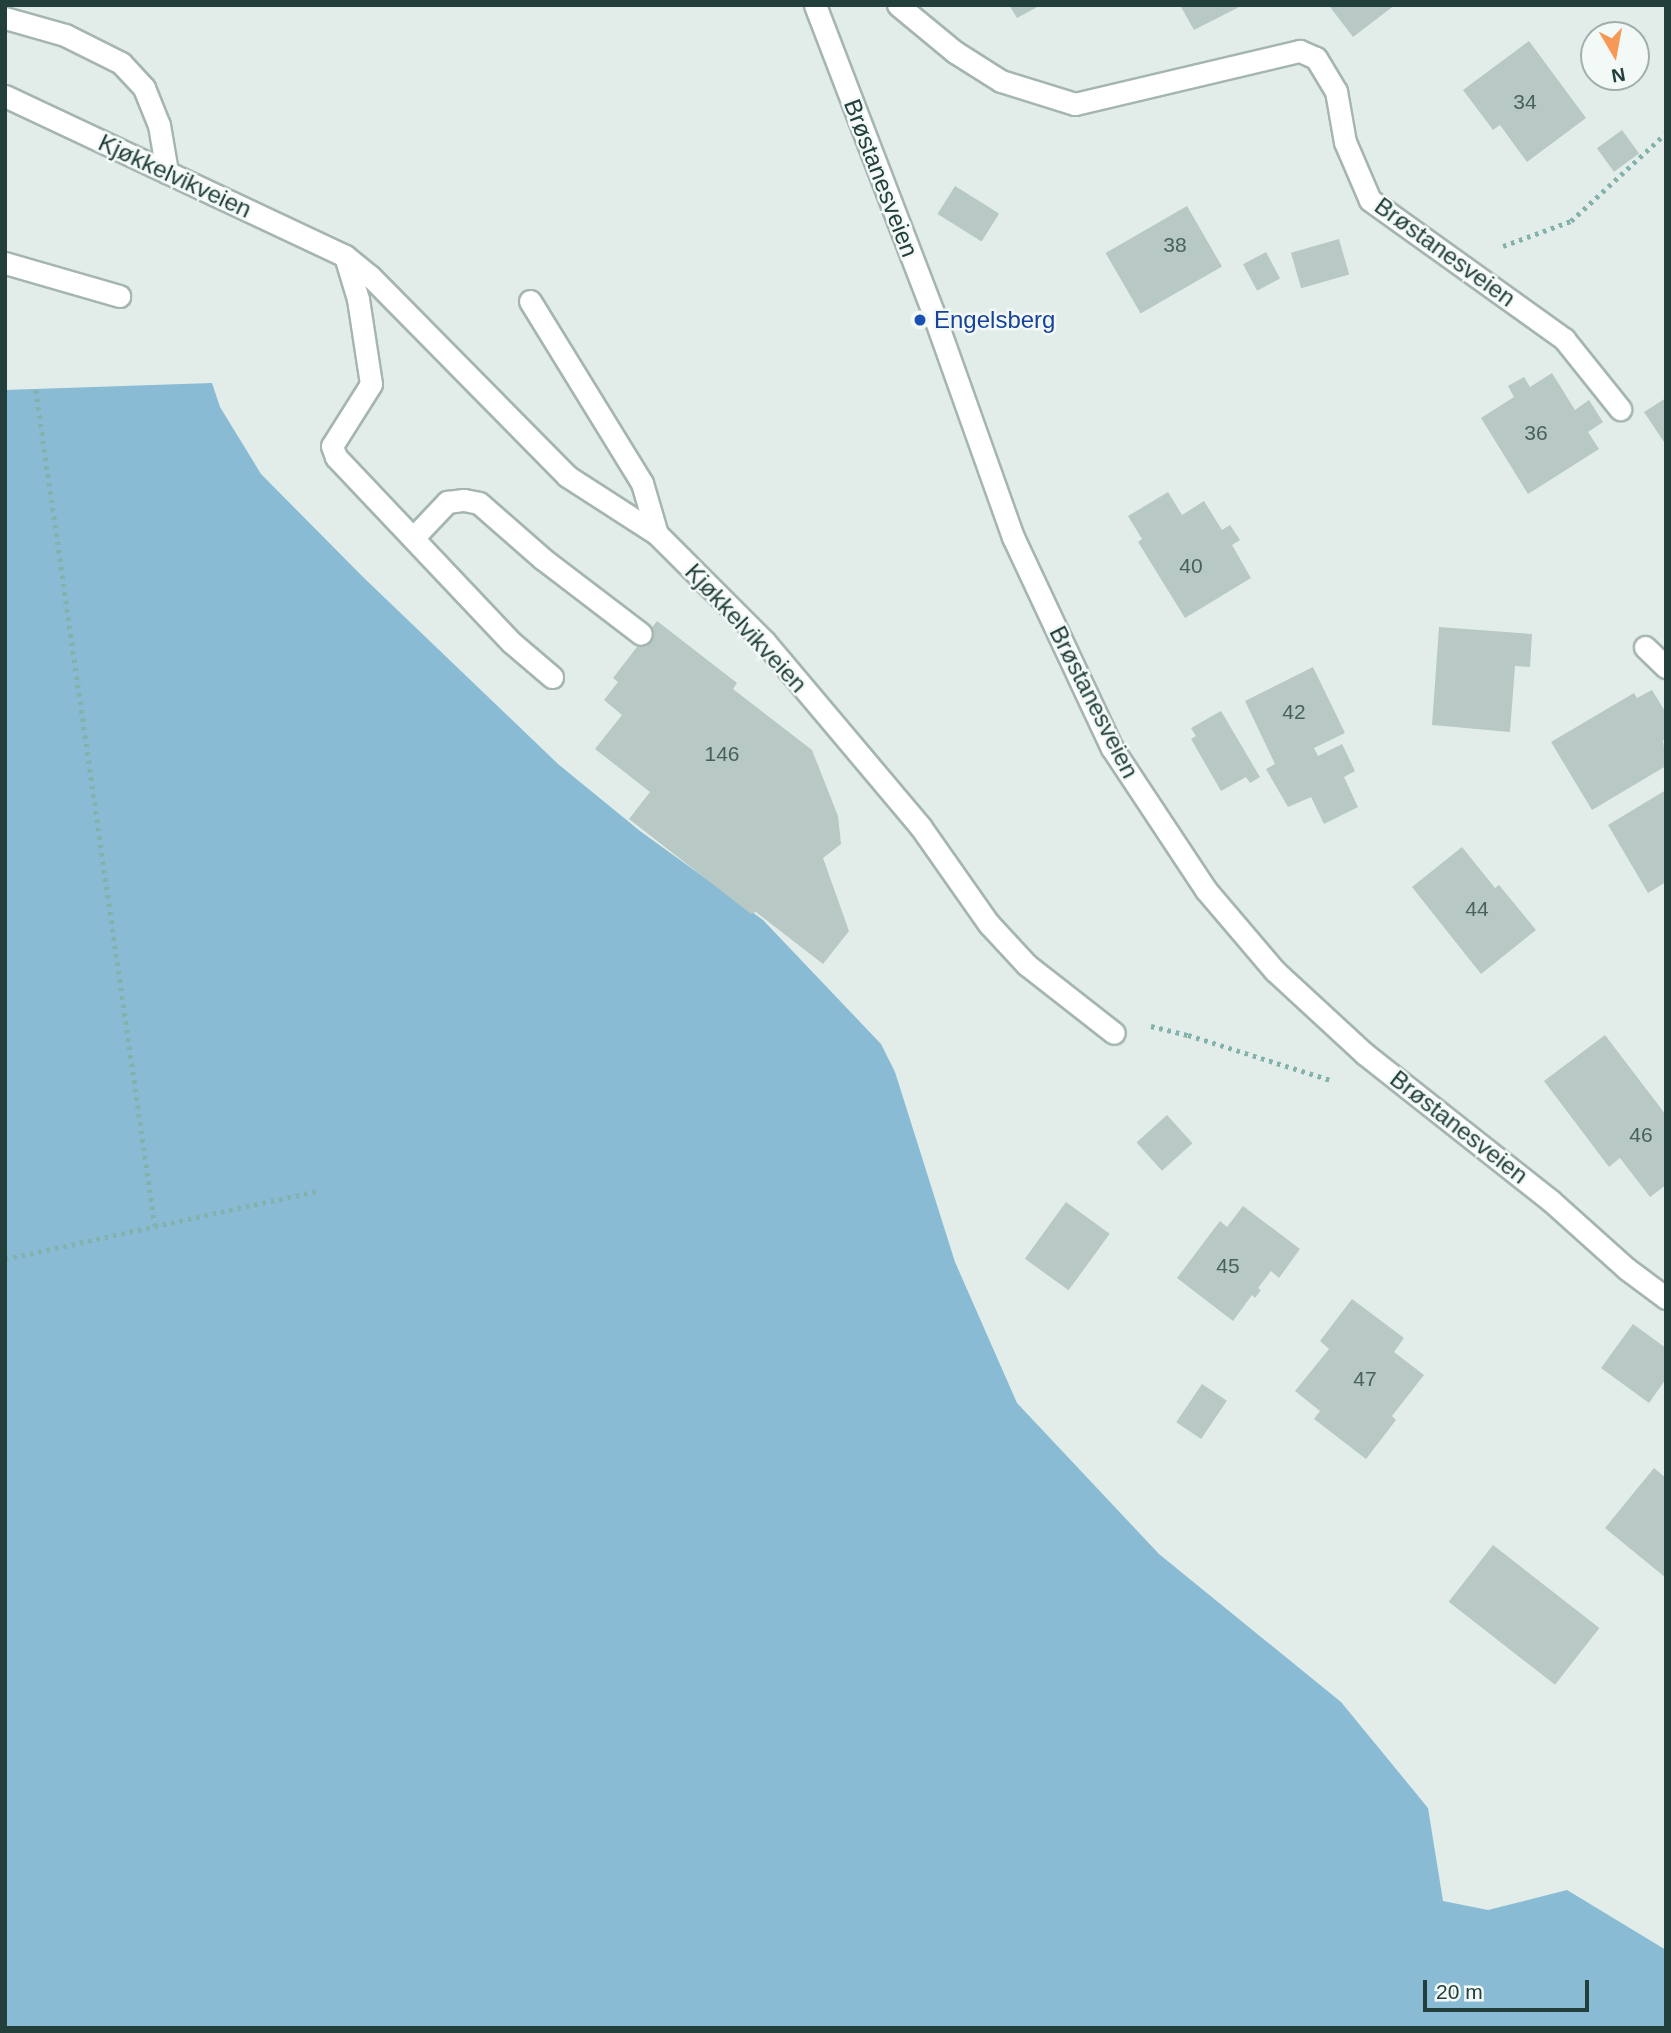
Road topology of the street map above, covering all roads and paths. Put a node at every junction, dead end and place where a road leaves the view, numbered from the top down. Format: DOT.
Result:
graph roads {
  1 [pos="815,5"];
  2 [pos="898,5"];
  3 [pos="5,18"];
  4 [pos="5,96"];
  5 [pos="1666,133"];
  6 [pos="167,172"];
  7 [pos="345,256"];
  8 [pos="1460,262"];
  9 [pos="5,263"];
  10 [pos="119,296"];
  11 [pos="530,301"];
  12 [pos="36,390"];
  13 [pos="1620,409"];
  14 [pos="657,534"];
  15 [pos="413,538"];
  16 [pos="641,634"];
  17 [pos="1645,647"];
  18 [pos="1666,667"];
  19 [pos="552,677"];
  20 [pos="1114,1033"];
  21 [pos="1342,1086"];
  22 [pos="321,1190"];
  23 [pos="155,1226"];
  24 [pos="5,1259"];
  25 [pos="1666,1298"];
  1 -- 25 [label="street, Brøstanesveien"];
  2 -- 8 [label="street, Brøstanesveien"];
  3 -- 6 [label="street"];
  4 -- 6 [label="street, Kjøkkelvikveien"];
  5 -- 8 [label="path"];
  6 -- 7 [label="street, Kjøkkelvikveien"];
  7 -- 14 [label="street, Kjøkkelvikveien"];
  7 -- 15 [label="street"];
  8 -- 13 [label="street, Brøstanesveien"];
  9 -- 10 [label="street"];
  11 -- 14 [label="street"];
  12 -- 23 [label="path"];
  14 -- 20 [label="street, Kjøkkelvikveien"];
  15 -- 16 [label="street"];
  15 -- 19 [label="street"];
  17 -- 18 [label="street"];
  20 -- 21 [label="path"];
  22 -- 23 [label="path"];
  23 -- 24 [label="path"];
}
